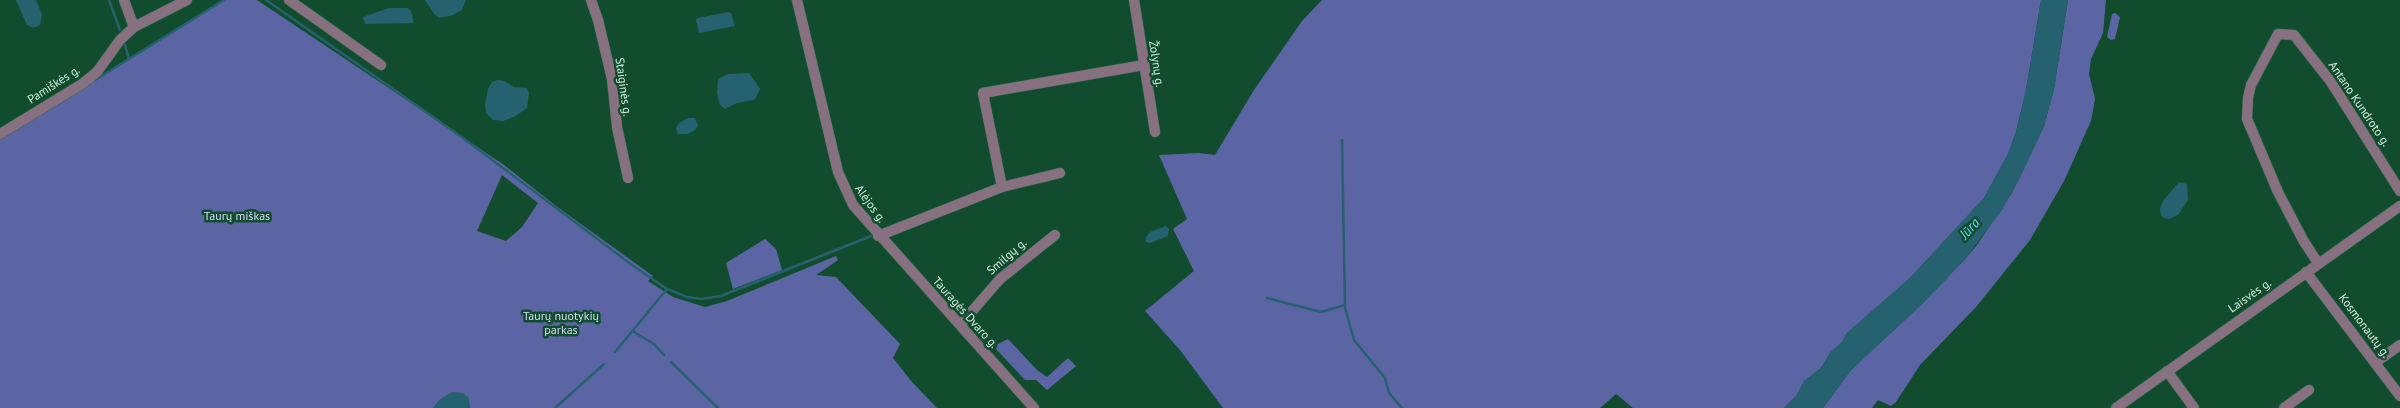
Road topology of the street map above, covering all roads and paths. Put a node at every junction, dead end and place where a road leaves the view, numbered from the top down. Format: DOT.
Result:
graph roads {
  1 [pos="124,0"];
  2 [pos="187,0"];
  3 [pos="289,0"];
  4 [pos="591,0"];
  5 [pos="797,0"];
  6 [pos="1134,0"];
  7 [pos="134,27"];
  8 [pos="381,65"];
  9 [pos="1144,65"];
  10 [pos="1155,132"];
  11 [pos="0,134"];
  12 [pos="1060,173"];
  13 [pos="628,178"];
  14 [pos="1002,187"];
  15 [pos="2400,191"];
  16 [pos="2400,206"];
  17 [pos="1055,235"];
  18 [pos="878,236"];
  19 [pos="2318,263"];
  20 [pos="2306,272"];
  21 [pos="960,325"];
  22 [pos="2400,345"];
  23 [pos="2376,362"];
  24 [pos="2167,371"];
  25 [pos="2309,390"];
  26 [pos="2400,396"];
  27 [pos="1034,408"];
  28 [pos="2116,408"];
  29 [pos="2194,408"];
  30 [pos="2284,408"];
  1 -- 7 [label="street"];
  2 -- 7 [label="street, Pamiškės g."];
  3 -- 8 [label="street"];
  4 -- 13 [label="street, Staiginės g."];
  5 -- 18 [label="street, Alėjos g."];
  6 -- 9 [label="street, Žolynų g."];
  7 -- 11 [label="street, Pamiškės g."];
  9 -- 10 [label="street, Žolynų g."];
  9 -- 14 [label="street"];
  12 -- 14 [label="street, Alėjos g."];
  14 -- 18 [label="street, Alėjos g."];
  15 -- 19 [label="street, Antano Kundroto g."];
  16 -- 19 [label="street, Laisvės g."];
  17 -- 21 [label="street, Smilgų g."];
  18 -- 21 [label="street, Tauragės Dvaro g."];
  19 -- 20 [label="street, Laisvės g."];
  20 -- 23 [label="street, Kosmonautų g."];
  20 -- 24 [label="street, Laisvės g."];
  21 -- 27 [label="street, Tauragės Dvaro g."];
  22 -- 23 [label="street"];
  23 -- 26 [label="street, Kosmonautų g."];
  24 -- 28 [label="street, Laisvės g."];
  24 -- 29 [label="street"];
  25 -- 30 [label="street"];
}
